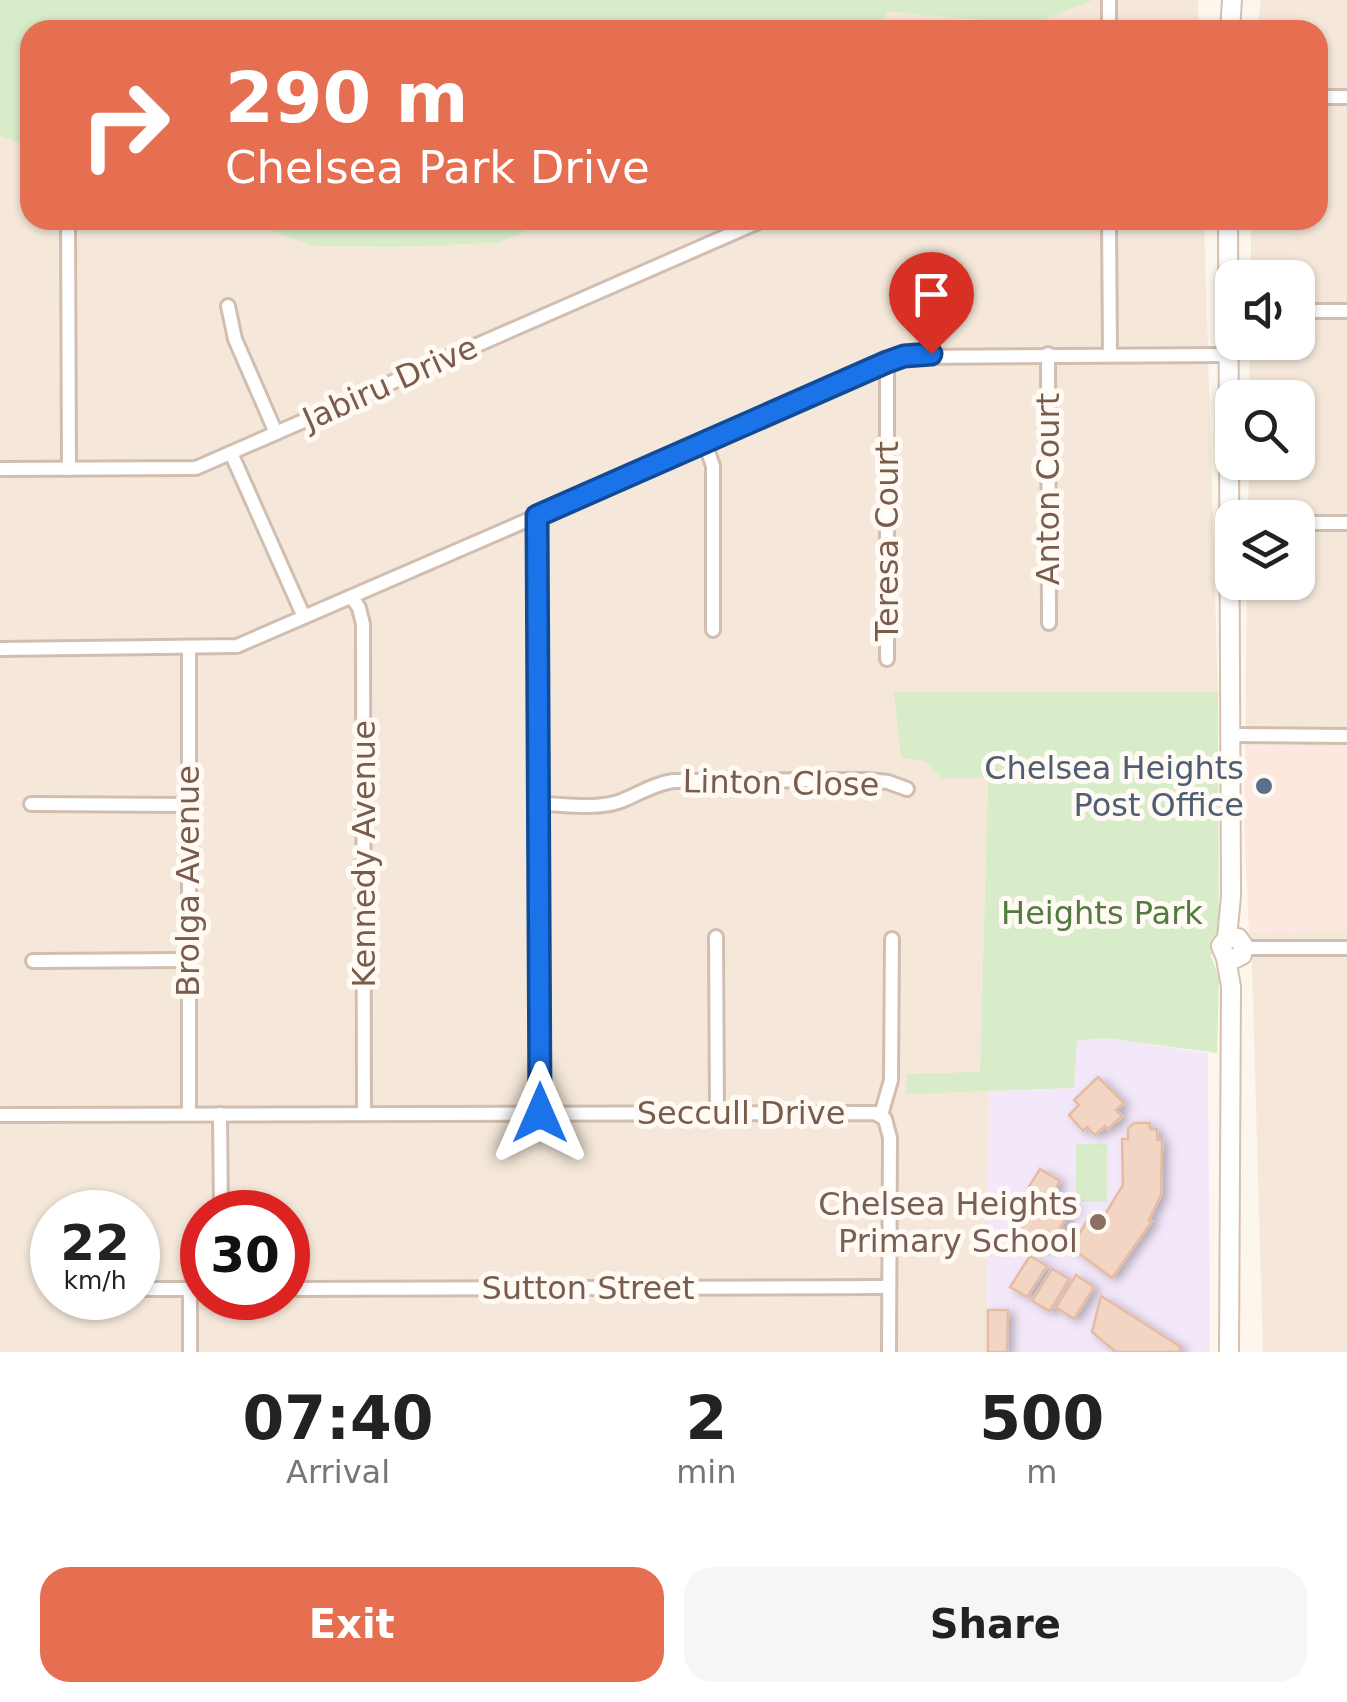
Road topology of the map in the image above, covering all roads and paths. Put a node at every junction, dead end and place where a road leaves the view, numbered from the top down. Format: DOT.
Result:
graph roads {
  1 [pos="68,230"];
  2 [pos="740,230"];
  3 [pos="1109,230"];
  4 [pos="1228,230"];
  5 [pos="1229,260"];
  6 [pos="228,306"];
  7 [pos="1315,311"];
  8 [pos="1347,311"];
  9 [pos="1048,354"];
  10 [pos="1110,354"];
  11 [pos="1215,354"];
  12 [pos="1229,360"];
  13 [pos="887,362"];
  14 [pos="276,433"];
  15 [pos="705,443"];
  16 [pos="231,453"];
  17 [pos="0,469"];
  18 [pos="69,469"];
  19 [pos="1231,500"];
  20 [pos="537,516"];
  21 [pos="1315,523"];
  22 [pos="1347,523"];
  23 [pos="352,597"];
  24 [pos="1230,600"];
  25 [pos="304,617"];
  26 [pos="1049,623"];
  27 [pos="713,630"];
  28 [pos="189,648"];
  29 [pos="0,649"];
  30 [pos="888,659"];
  31 [pos="1228,736"];
  32 [pos="1347,736"];
  33 [pos="908,789"];
  34 [pos="31,804"];
  35 [pos="539,804"];
  36 [pos="188,805"];
  37 [pos="716,937"];
  38 [pos="892,939"];
  39 [pos="1234,948"];
  40 [pos="1347,948"];
  41 [pos="188,960"];
  42 [pos="33,961"];
  43 [pos="364,1113"];
  44 [pos="540,1113"];
  45 [pos="189,1114"];
  46 [pos="220,1114"];
  47 [pos="717,1114"];
  48 [pos="0,1115"];
  49 [pos="881,1115"];
  50 [pos="221,1190"];
  51 [pos="889,1287"];
  52 [pos="310,1289"];
  53 [pos="193,1320"];
  54 [pos="190,1352"];
  55 [pos="889,1352"];
  56 [pos="1229,1352"];
  1 -- 18 [label="street"];
  2 -- 14 [label="street, Jabiru Drive"];
  3 -- 10 [label="street"];
  4 -- 5 [label="main road"];
  6 -- 14 [label="street"];
  7 -- 8 [label="street"];
  9 -- 10 [label="street"];
  9 -- 13 [label="street"];
  9 -- 26 [label="street, Anton Court"];
  10 -- 11 [label="street"];
  12 -- 19 [label="main road"];
  13 -- 15 [label="street"];
  13 -- 30 [label="street, Teresa Court"];
  14 -- 16 [label="street, Jabiru Drive"];
  15 -- 20 [label="street"];
  15 -- 27 [label="street"];
  16 -- 18 [label="street, Jabiru Drive"];
  16 -- 25 [label="street"];
  17 -- 18 [label="street, Jabiru Drive"];
  20 -- 23 [label="street"];
  20 -- 35 [label="street"];
  21 -- 22 [label="street"];
  23 -- 25 [label="street"];
  23 -- 43 [label="street, Kennedy Avenue"];
  24 -- 31 [label="main road"];
  25 -- 28 [label="street"];
  28 -- 29 [label="street"];
  28 -- 36 [label="street, Brolga Avenue"];
  31 -- 32 [label="street"];
  31 -- 39 [label="main road"];
  33 -- 35 [label="street, Linton Close"];
  34 -- 36 [label="street"];
  35 -- 44 [label="street"];
  36 -- 41 [label="street, Brolga Avenue"];
  37 -- 47 [label="street"];
  38 -- 49 [label="street"];
  39 -- 40 [label="street"];
  39 -- 56 [label="main road"];
  41 -- 42 [label="street"];
  41 -- 45 [label="street, Brolga Avenue"];
  43 -- 44 [label="street, Seccull Drive"];
  43 -- 46 [label="street, Seccull Drive"];
  44 -- 47 [label="street, Seccull Drive"];
  45 -- 46 [label="street, Seccull Drive"];
  45 -- 48 [label="street, Seccull Drive"];
  46 -- 50 [label="street"];
  47 -- 49 [label="street, Seccull Drive"];
  49 -- 51 [label="street, Seccull Drive"];
  51 -- 52 [label="street, Sutton Street"];
  51 -- 55 [label="street, Seccull Drive"];
  53 -- 54 [label="street"];
}
